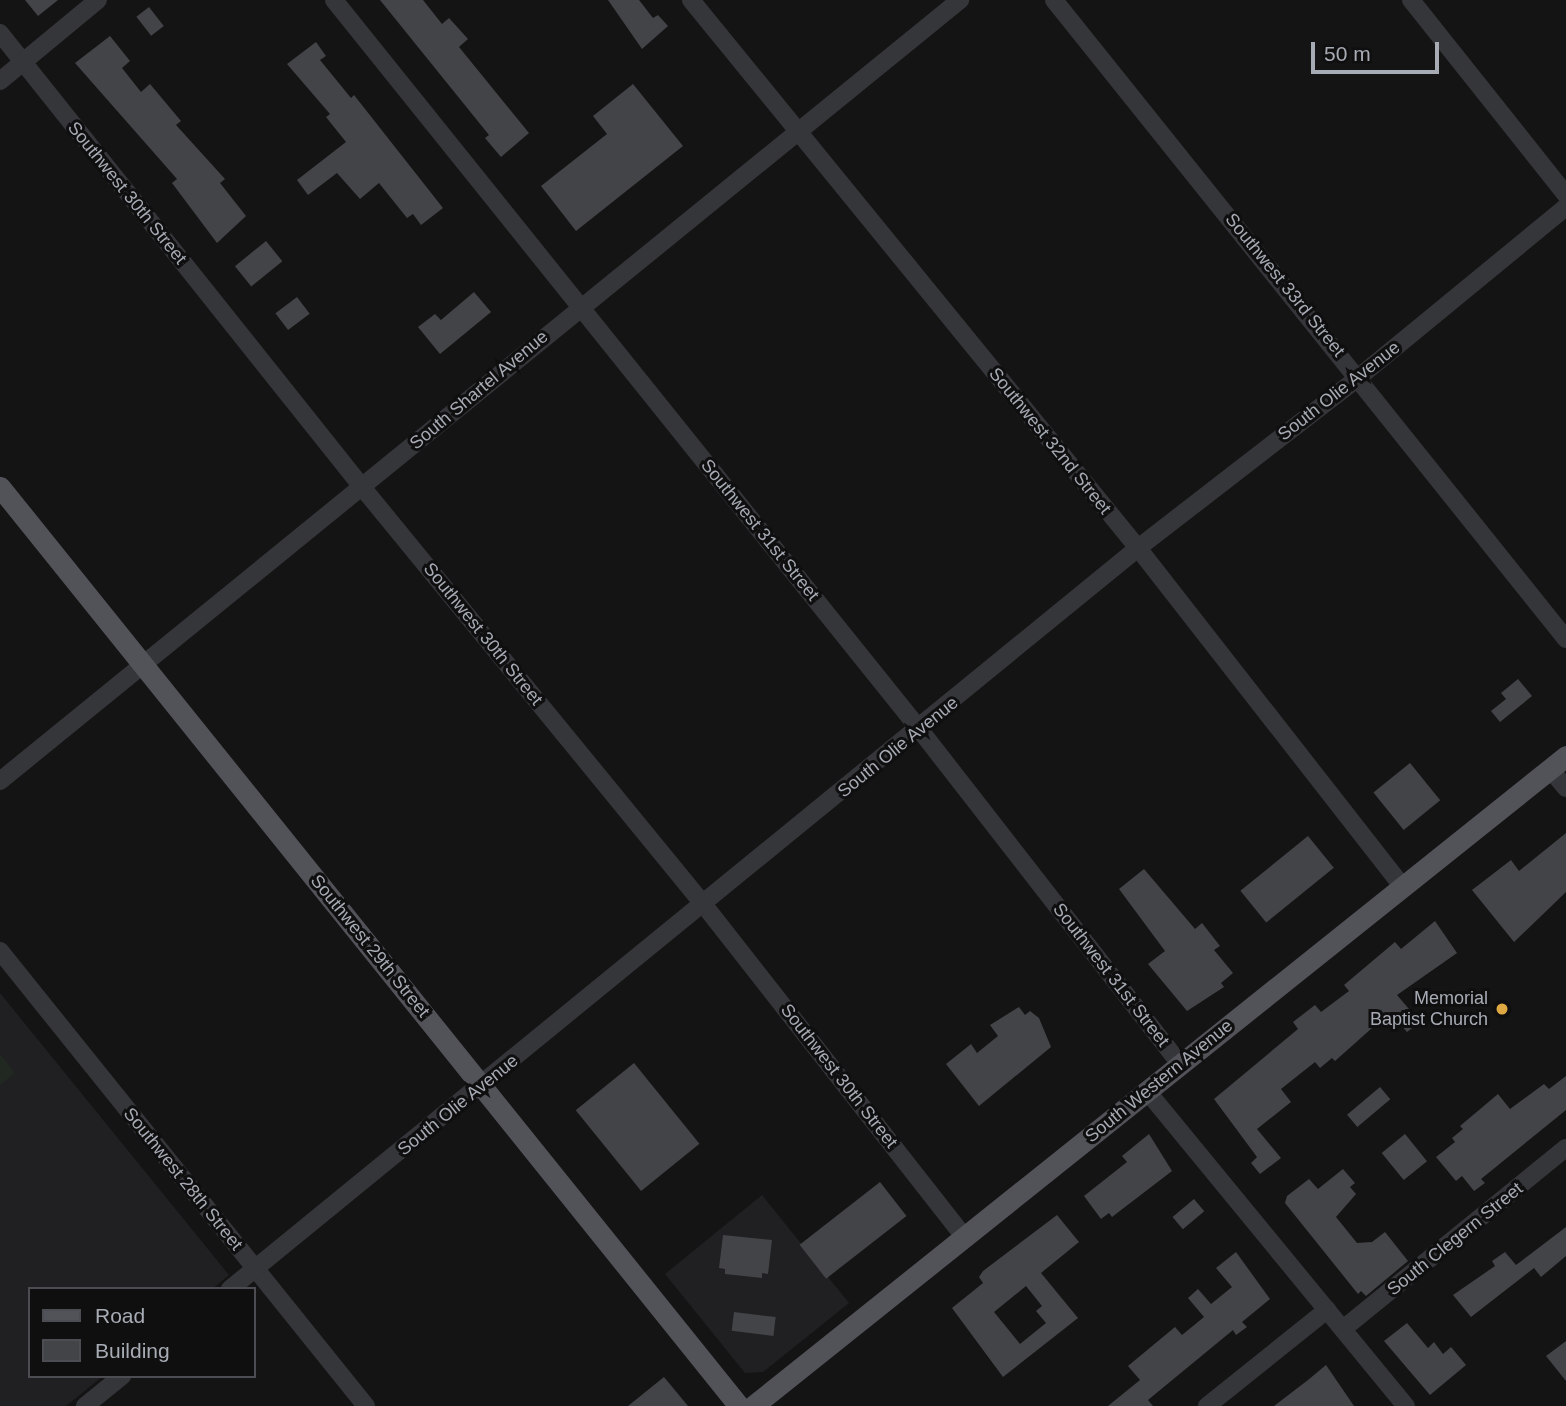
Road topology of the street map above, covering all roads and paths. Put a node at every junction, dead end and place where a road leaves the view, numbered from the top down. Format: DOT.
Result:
graph roads {
  1 [pos="98,0"];
  2 [pos="334,0"];
  3 [pos="691,0"];
  4 [pos="960,0"];
  5 [pos="1054,0"];
  6 [pos="1411,0"];
  7 [pos="0,33"];
  8 [pos="23,62"];
  9 [pos="0,81"];
  10 [pos="798,132"];
  11 [pos="1566,195"];
  12 [pos="1566,207"];
  13 [pos="581,305"];
  14 [pos="1360,377"];
  15 [pos="0,487"];
  16 [pos="362,487"];
  17 [pos="1138,548"];
  18 [pos="1566,639"];
  19 [pos="142,664"];
  20 [pos="920,730"];
  21 [pos="1558,763"];
  22 [pos="0,781"];
  23 [pos="1566,788"];
  24 [pos="1403,887"];
  25 [pos="704,905"];
  26 [pos="0,951"];
  27 [pos="1180,1064"];
  28 [pos="482,1086"];
  29 [pos="1147,1091"];
  30 [pos="1566,1148"];
  31 [pos="964,1237"];
  32 [pos="255,1269"];
  33 [pos="232,1287"];
  34 [pos="1327,1310"];
  35 [pos="1343,1329"];
  36 [pos="120,1378"];
  37 [pos="85,1406"];
  38 [pos="366,1406"];
  39 [pos="739,1406"];
  40 [pos="753,1406"];
  41 [pos="1207,1406"];
  42 [pos="1406,1406"];
  1 -- 8 [label="street"];
  2 -- 13 [label="street, Southwest 31st Street"];
  3 -- 10 [label="street, Southwest 32nd Street"];
  4 -- 10 [label="street, South Shartel Avenue"];
  5 -- 14 [label="street, Southwest 33rd Street"];
  6 -- 11 [label="street"];
  7 -- 8 [label="street, Southwest 30th Street"];
  8 -- 9 [label="street"];
  8 -- 16 [label="street, Southwest 30th Street"];
  10 -- 13 [label="street, South Shartel Avenue"];
  10 -- 17 [label="street, Southwest 32nd Street"];
  12 -- 14 [label="street, South Olie Avenue"];
  13 -- 16 [label="street, South Shartel Avenue"];
  13 -- 20 [label="street, Southwest 31st Street"];
  14 -- 17 [label="street, South Olie Avenue"];
  14 -- 18 [label="street, Southwest 33rd Street"];
  15 -- 19 [label="main road, Southwest 29th Street"];
  16 -- 19 [label="street, South Shartel Avenue"];
  16 -- 25 [label="street, Southwest 30th Street"];
  17 -- 20 [label="street, South Olie Avenue"];
  17 -- 24 [label="street, Southwest 32nd Street"];
  19 -- 22 [label="street, South Shartel Avenue"];
  19 -- 28 [label="main road, Southwest 29th Street"];
  20 -- 25 [label="street, South Olie Avenue"];
  20 -- 27 [label="street, Southwest 31st Street"];
  21 -- 23 [label="street"];
  21 -- 24 [label="main road, South Western Avenue"];
  24 -- 27 [label="main road, South Western Avenue"];
  25 -- 28 [label="street, South Olie Avenue"];
  25 -- 31 [label="street, Southwest 30th Street"];
  26 -- 32 [label="street, Southwest 28th Street"];
  27 -- 29 [label="main road, South Western Avenue"];
  28 -- 32 [label="street, South Olie Avenue"];
  28 -- 39 [label="main road, Southwest 29th Street"];
  29 -- 31 [label="main road, South Western Avenue"];
  29 -- 34 [label="street"];
  30 -- 35 [label="street, South Clegern Street"];
  31 -- 40 [label="main road, South Western Avenue"];
  32 -- 33 [label="street, South Olie Avenue"];
  32 -- 38 [label="street, Southwest 28th Street"];
  34 -- 35 [label="street"];
  34 -- 41 [label="street"];
  35 -- 42 [label="street"];
  36 -- 37 [label="street"];
}
